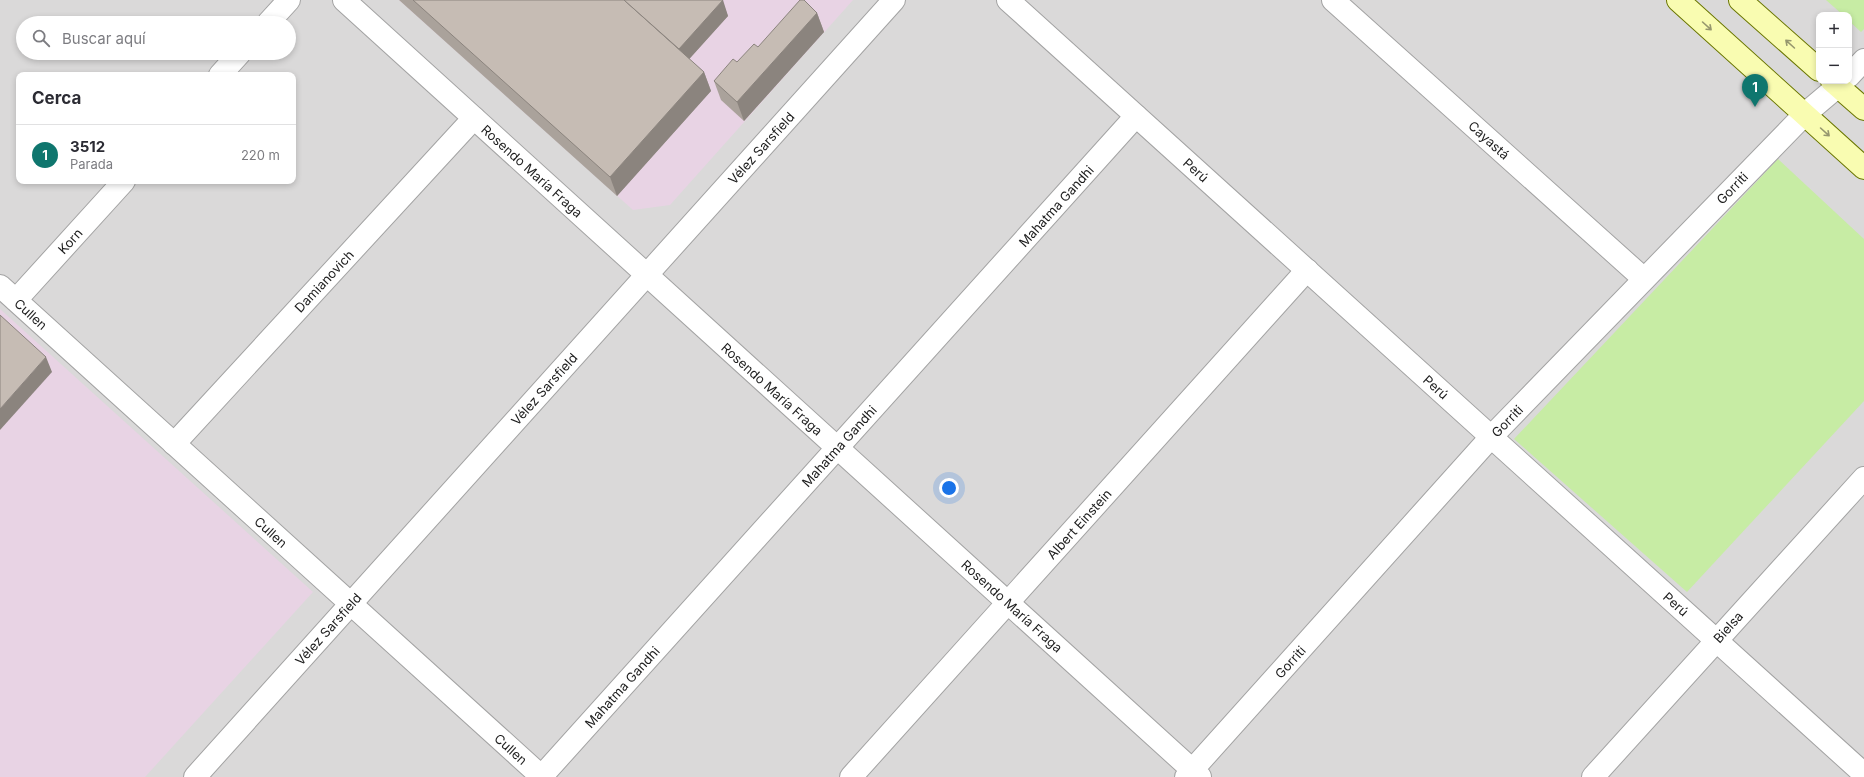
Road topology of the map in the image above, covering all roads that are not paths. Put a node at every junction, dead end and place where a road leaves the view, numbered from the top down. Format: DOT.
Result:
graph roads {
  1 [pos="288,0"];
  2 [pos="344,0"];
  3 [pos="894,0"];
  4 [pos="1008,0"];
  5 [pos="1333,0"];
  6 [pos="1678,0"];
  7 [pos="1740,0"];
  8 [pos="274,16"];
  9 [pos="234,60"];
  10 [pos="1864,60"];
  11 [pos="1816,67"];
  12 [pos="1852,71"];
  13 [pos="223,72"];
  14 [pos="1838,84"];
  15 [pos="1843,84"];
  16 [pos="1864,109"];
  17 [pos="1805,114"];
  18 [pos="1136,116"];
  19 [pos="474,118"];
  20 [pos="1864,168"];
  21 [pos="121,184"];
  22 [pos="1307,270"];
  23 [pos="647,275"];
  24 [pos="1644,279"];
  25 [pos="0,286"];
  26 [pos="16,300"];
  27 [pos="1491,437"];
  28 [pos="174,444"];
  29 [pos="837,448"];
  30 [pos="1864,478"];
  31 [pos="1008,603"];
  32 [pos="351,604"];
  33 [pos="1716,640"];
  34 [pos="1864,774"];
  35 [pos="1193,775"];
  36 [pos="195,777"];
  37 [pos="542,777"];
  38 [pos="851,777"];
  39 [pos="1593,777"];
  1 -- 8 [label="street"];
  2 -- 19 [label="street, Rosendo María Fraga"];
  3 -- 23 [label="street, Vélez Sarsfield"];
  4 -- 18 [label="street, Perú"];
  5 -- 24 [label="street, Cayastá"];
  6 -- 17 [label="main road, one-way"];
  11 -- 7 [label="main road, one-way"];
  9 -- 13 [label="street"];
  10 -- 12 [label="street, Gorriti"];
  14 -- 17 [label="street, Gorriti"];
  15 -- 16 [label="main road"];
  17 -- 20 [label="main road, one-way"];
  17 -- 24 [label="street, Gorriti"];
  18 -- 22 [label="street, Perú"];
  18 -- 29 [label="street, Mahatma Gandhi"];
  19 -- 23 [label="street, Rosendo María Fraga"];
  19 -- 28 [label="street, Damianovich"];
  21 -- 26 [label="street, Korn"];
  22 -- 27 [label="street, Perú"];
  22 -- 31 [label="street, Albert Einstein"];
  23 -- 29 [label="street, Rosendo María Fraga"];
  23 -- 32 [label="street, Vélez Sarsfield"];
  24 -- 27 [label="street, Gorriti"];
  25 -- 26 [label="street, Cullen"];
  26 -- 28 [label="street, Cullen"];
  27 -- 33 [label="street, Perú"];
  27 -- 35 [label="street, Gorriti"];
  28 -- 32 [label="street, Cullen"];
  29 -- 31 [label="street, Rosendo María Fraga"];
  29 -- 37 [label="street, Mahatma Gandhi"];
  30 -- 33 [label="street, Bielsa"];
  31 -- 35 [label="street, Rosendo María Fraga"];
  31 -- 38 [label="street, Albert Einstein"];
  32 -- 36 [label="street, Vélez Sarsfield"];
  32 -- 37 [label="street, Cullen"];
  33 -- 34 [label="street, Perú"];
  33 -- 39 [label="street, Bielsa"];
}
